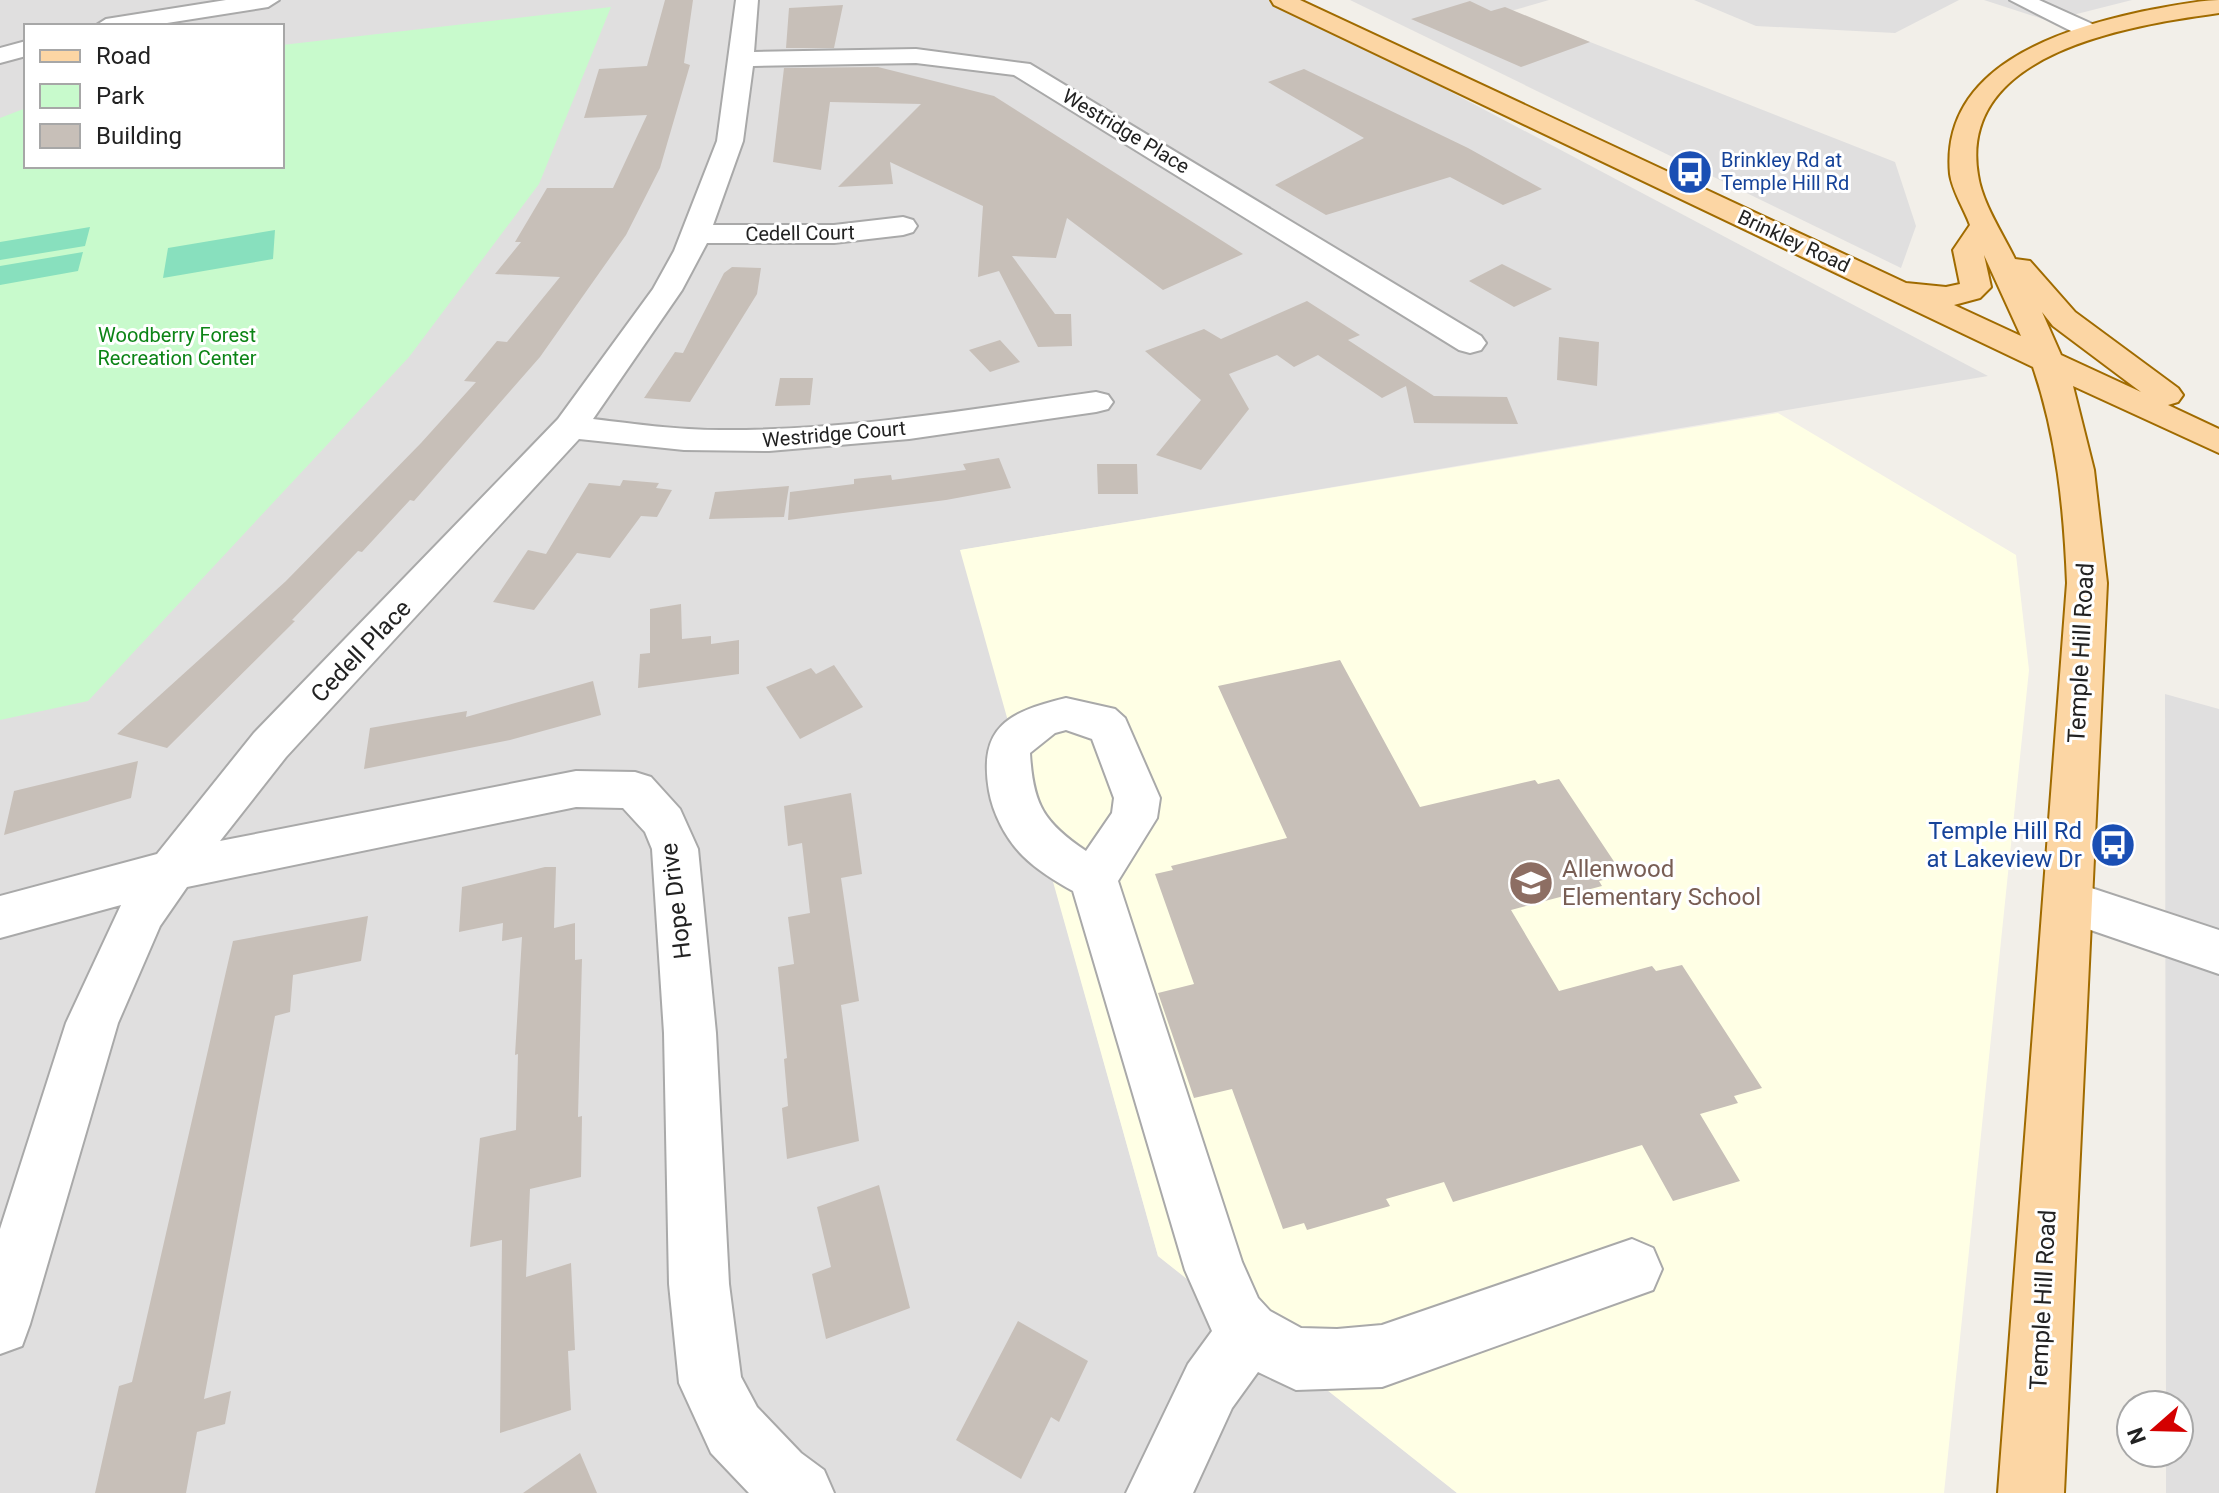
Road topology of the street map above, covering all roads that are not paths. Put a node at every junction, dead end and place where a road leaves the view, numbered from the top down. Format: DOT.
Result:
graph roads {
  1 [pos="268,0"];
  2 [pos="747,0"];
  3 [pos="1282,0"];
  4 [pos="2021,0"];
  5 [pos="243,2"];
  6 [pos="2219,6"];
  7 [pos="117,24"];
  8 [pos="2091,32"];
  9 [pos="24,49"];
  10 [pos="0,56"];
  11 [pos="739,60"];
  12 [pos="903,226"];
  13 [pos="1984,226"];
  14 [pos="695,234"];
  15 [pos="1885,284"];
  16 [pos="1470,343"];
  17 [pos="2047,362"];
  18 [pos="1096,402"];
  19 [pos="570,427"];
  20 [pos="2219,428"];
  21 [pos="2219,442"];
  22 [pos="174,870"];
  23 [pos="1093,879"];
  24 [pos="2067,901"];
  25 [pos="0,917"];
  26 [pos="2219,952"];
  27 [pos="1632,1269"];
  28 [pos="0,1324"];
  29 [pos="1248,1333"];
  30 [pos="801,1493"];
  31 [pos="1159,1493"];
  32 [pos="2031,1493"];
  1 -- 5 [label="street"];
  2 -- 11 [label="street, Cedell Place"];
  3 -- 15 [label="main road, Brinkley Road"];
  4 -- 8 [label="street"];
  5 -- 7 [label="street"];
  6 -- 8 [label="main road, Temple Hill Road"];
  8 -- 13 [label="main road, Temple Hill Road"];
  9 -- 10 [label="street"];
  11 -- 14 [label="street, Cedell Place"];
  11 -- 16 [label="street, Westridge Place"];
  12 -- 14 [label="street, Cedell Court"];
  13 -- 15 [label="main road"];
  13 -- 17 [label="main road, Temple Hill Road"];
  13 -- 20 [label="main road"];
  14 -- 19 [label="street, Cedell Place"];
  15 -- 17 [label="main road, Brinkley Road"];
  17 -- 21 [label="main road, Brinkley Road"];
  17 -- 24 [label="main road, Temple Hill Road"];
  18 -- 19 [label="street, Westridge Court"];
  19 -- 22 [label="street, Cedell Place"];
  22 -- 25 [label="street, Hope Drive"];
  22 -- 28 [label="street, Cedell Place"];
  22 -- 30 [label="street, Hope Drive"];
  23 -- 29 [label="street"];
  24 -- 26 [label="street"];
  24 -- 32 [label="main road, Temple Hill Road"];
  27 -- 29 [label="street"];
  29 -- 31 [label="street"];
}
